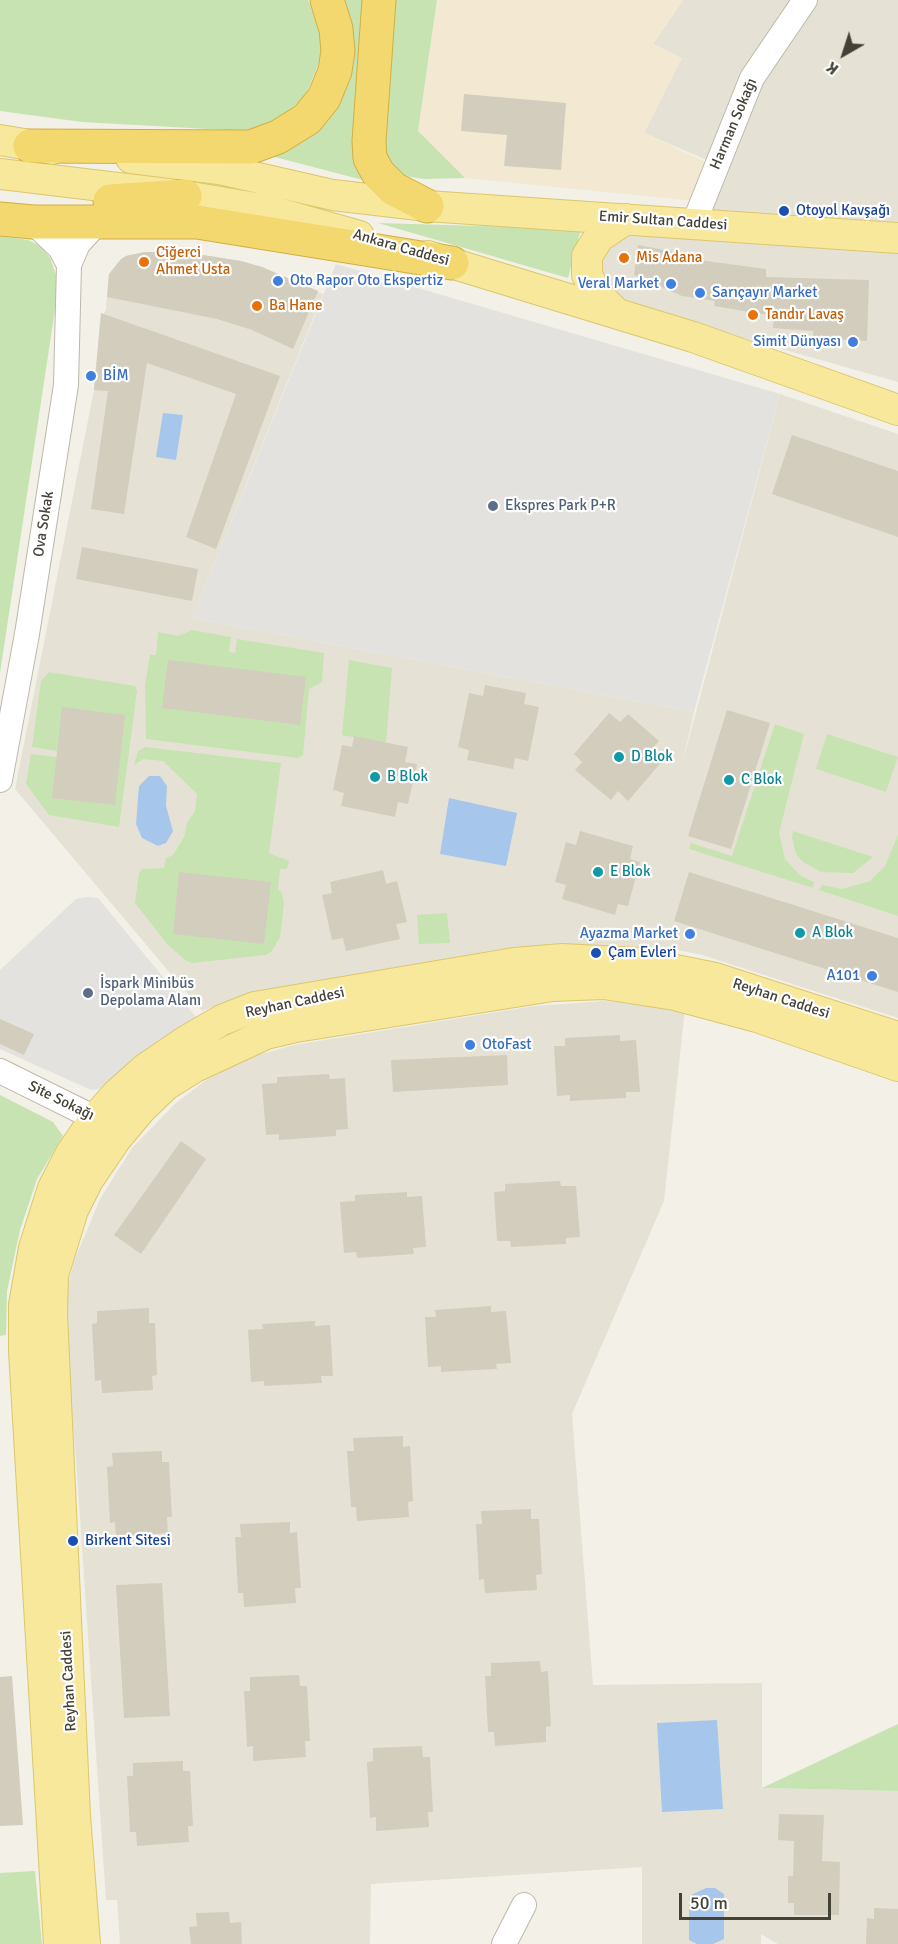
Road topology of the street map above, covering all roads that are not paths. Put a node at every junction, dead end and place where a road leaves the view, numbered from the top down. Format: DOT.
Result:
graph roads {
  1 [pos="327,0"];
  2 [pos="379,0"];
  3 [pos="805,0"];
  4 [pos="15,143"];
  5 [pos="0,174"];
  6 [pos="185,196"];
  7 [pos="0,205"];
  8 [pos="427,206"];
  9 [pos="0,219"];
  10 [pos="626,219"];
  11 [pos="99,221"];
  12 [pos="33,222"];
  13 [pos="694,223"];
  14 [pos="898,238"];
  15 [pos="452,263"];
  16 [pos="69,265"];
  17 [pos="615,312"];
  18 [pos="898,410"];
  19 [pos="0,780"];
  20 [pos="485,981"];
  21 [pos="898,1037"];
  22 [pos="898,1066"];
  23 [pos="0,1071"];
  24 [pos="109,1125"];
  25 [pos="43,1418"];
  26 [pos="524,1905"];
  27 [pos="58,1944"];
  28 [pos="85,1944"];
  29 [pos="504,1944"];
  1 -- 4 [label="highway"];
  2 -- 8 [label="highway"];
  3 -- 13 [label="street, Harman Sokağı"];
  4 -- 8 [label="main road, Emir Sultan Caddesi"];
  5 -- 6 [label="main road, Ankara Caddesi"];
  6 -- 7 [label="highway"];
  6 -- 15 [label="main road, Ankara Caddesi"];
  8 -- 10 [label="main road, Emir Sultan Caddesi"];
  9 -- 12 [label="highway"];
  10 -- 13 [label="main road, Emir Sultan Caddesi"];
  10 -- 17 [label="main road, Ankara Caddesi"];
  11 -- 12 [label="highway"];
  11 -- 15 [label="highway"];
  11 -- 16 [label="street, Ova Sokak"];
  12 -- 16 [label="street"];
  13 -- 14 [label="main road, Emir Sultan Caddesi"];
  15 -- 17 [label="main road, Ankara Caddesi"];
  16 -- 19 [label="street, Ova Sokak"];
  17 -- 18 [label="main road, Ankara Caddesi"];
  20 -- 21 [label="main road, Reyhan Caddesi"];
  20 -- 22 [label="main road, Reyhan Caddesi"];
  20 -- 24 [label="main road, Reyhan Caddesi"];
  23 -- 24 [label="street, Site Sokağı"];
  24 -- 25 [label="main road, Reyhan Caddesi"];
  25 -- 27 [label="main road, Reyhan Caddesi"];
  25 -- 28 [label="main road, Reyhan Caddesi"];
  26 -- 29 [label="street"];
}
